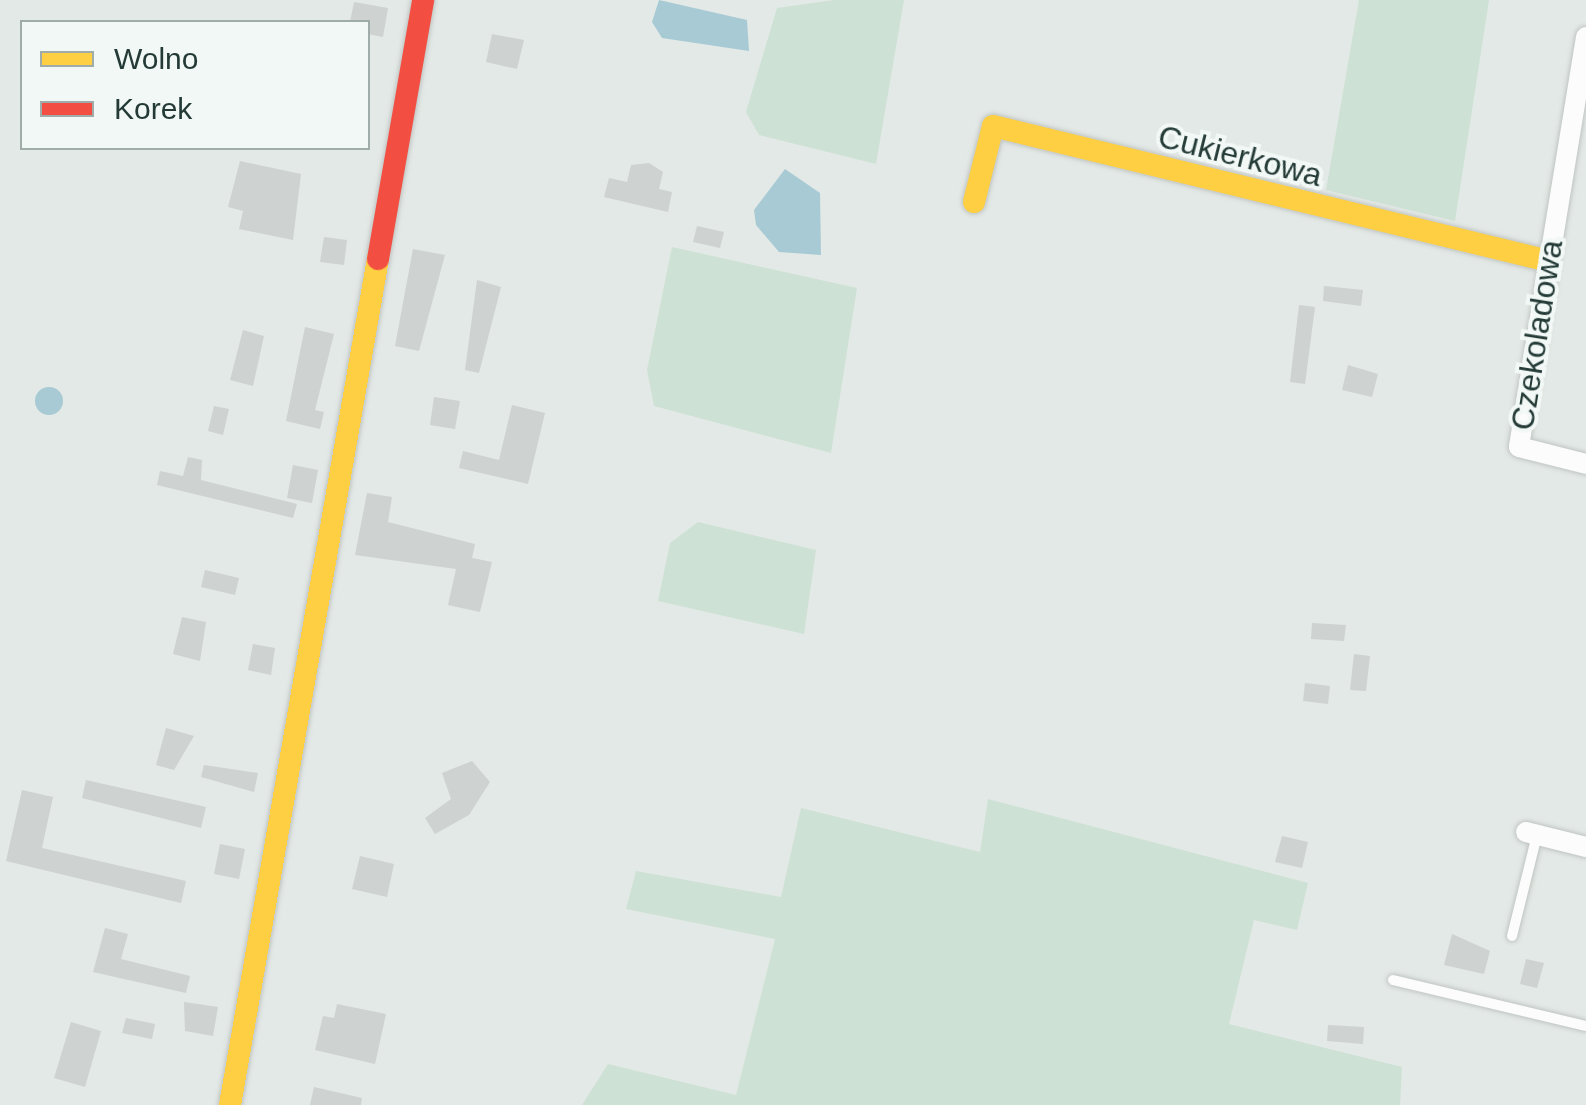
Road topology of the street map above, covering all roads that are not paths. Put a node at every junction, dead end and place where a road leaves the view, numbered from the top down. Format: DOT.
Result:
graph roads {
  1 [pos="424,0"];
  2 [pos="1586,37"];
  3 [pos="974,202"];
  4 [pos="1549,261"];
  5 [pos="1586,464"];
  6 [pos="1531,833"];
  7 [pos="1586,848"];
  8 [pos="1512,936"];
  9 [pos="1393,980"];
  10 [pos="1586,1026"];
  11 [pos="230,1105"];
  1 -- 11 [label="street"];
  2 -- 4 [label="street, Czekoladowa"];
  3 -- 4 [label="street, Cukierkowa"];
  4 -- 5 [label="street, Czekoladowa"];
  6 -- 7 [label="street"];
  6 -- 8 [label="lane"];
  9 -- 10 [label="lane"];
}
